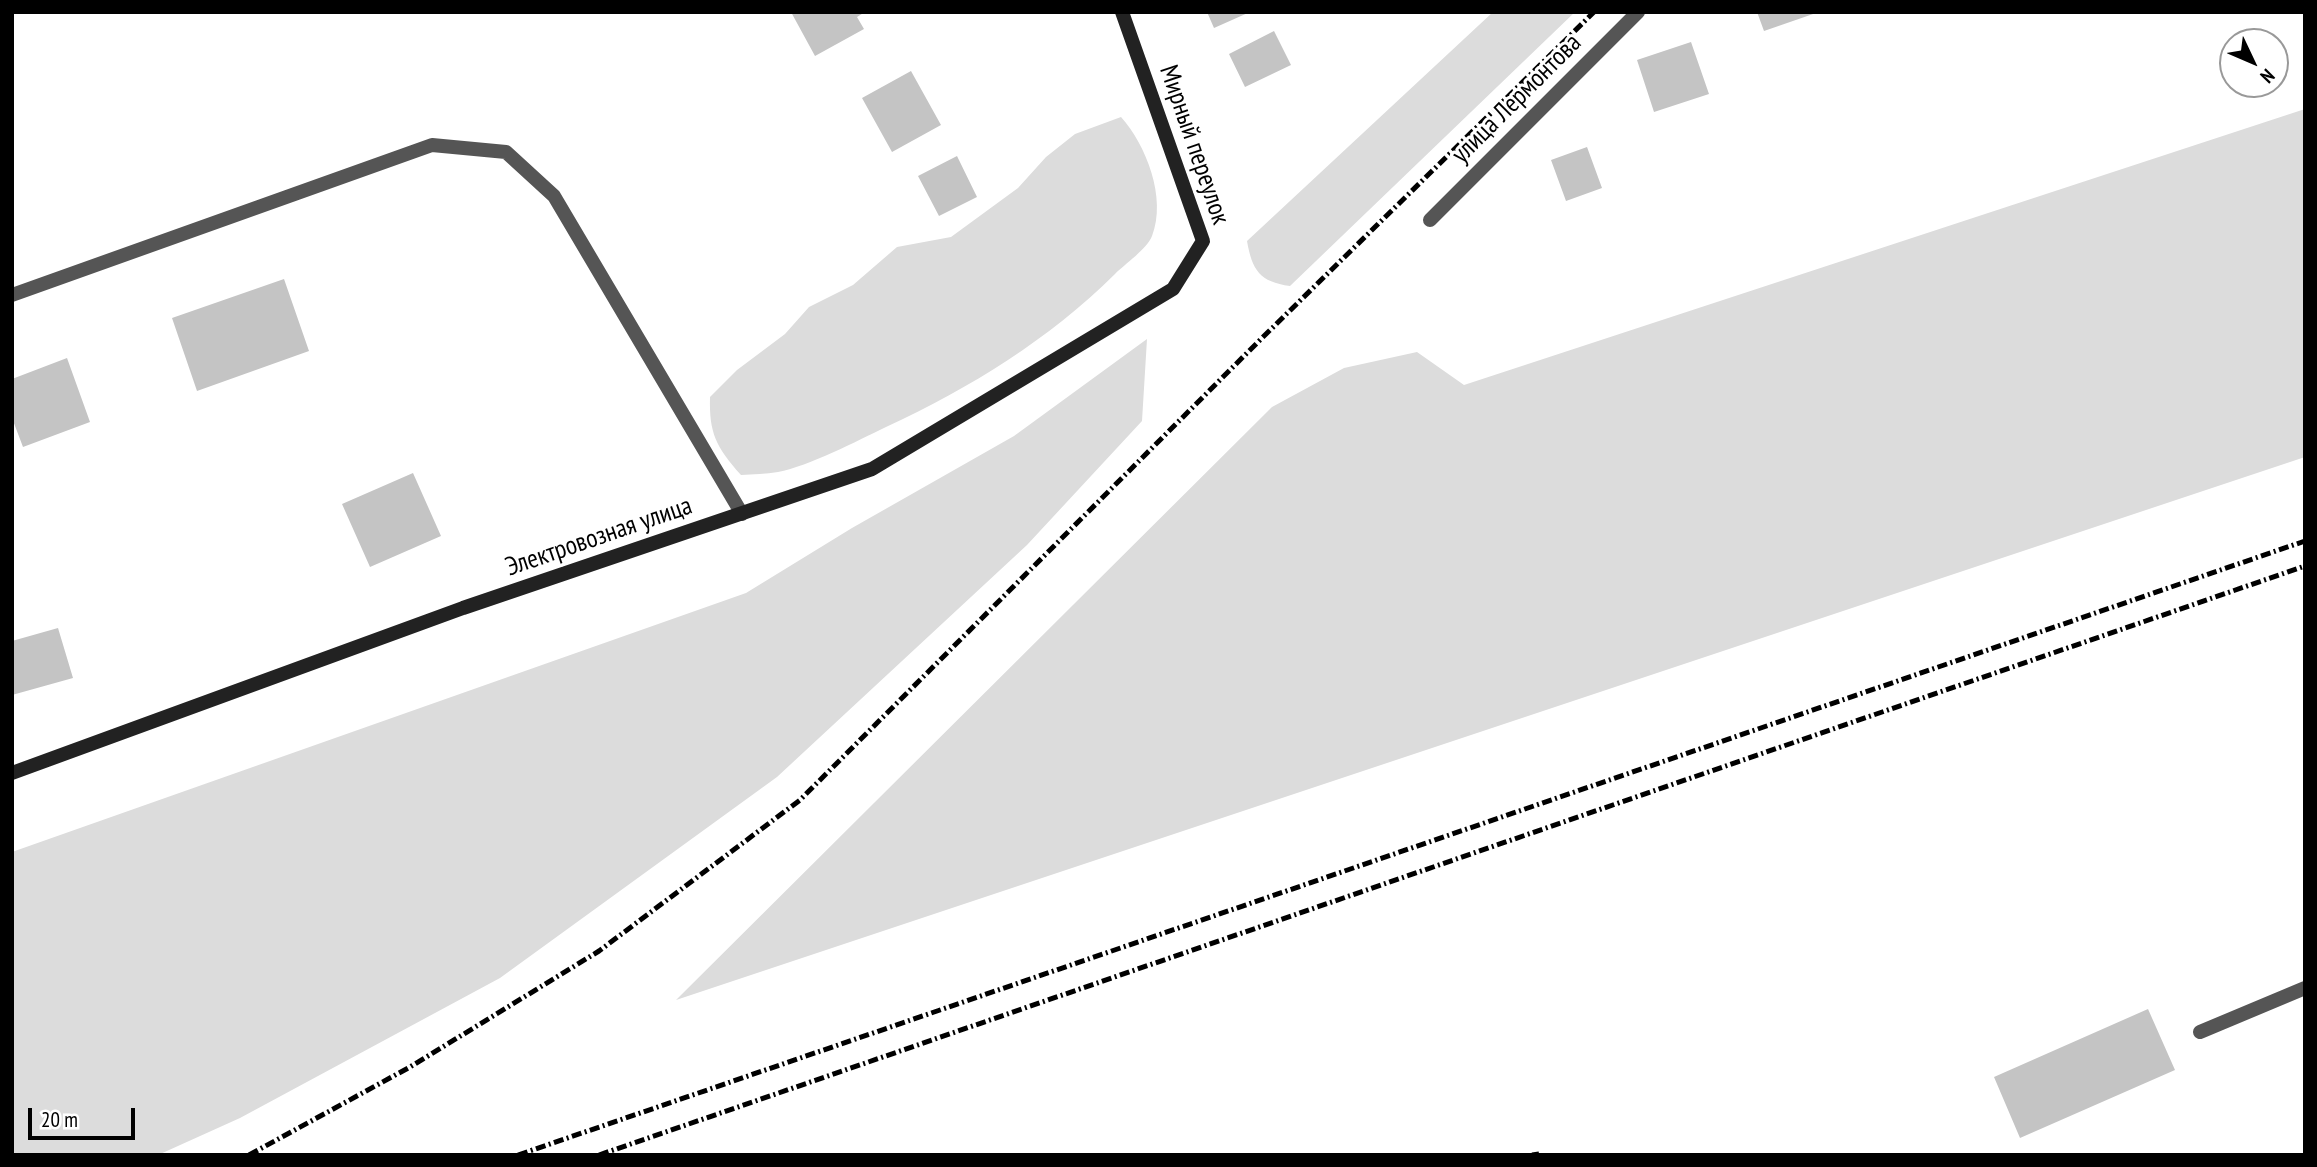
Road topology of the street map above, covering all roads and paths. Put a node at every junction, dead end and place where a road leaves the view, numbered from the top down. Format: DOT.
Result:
graph roads {
  1 [pos="1122,12"];
  2 [pos="1638,12"];
  3 [pos="1430,220"];
  4 [pos="1173,289"];
  5 [pos="12,295"];
  6 [pos="742,514"];
  7 [pos="12,773"];
  8 [pos="2305,988"];
  9 [pos="2200,1032"];
  1 -- 4 [label="street, Мирный переулок"];
  2 -- 3 [label="street, улица Лермонтова"];
  4 -- 6 [label="street, Электровозная улица"];
  5 -- 6 [label="street"];
  6 -- 7 [label="street, Электровозная улица"];
  8 -- 9 [label="street"];
}
